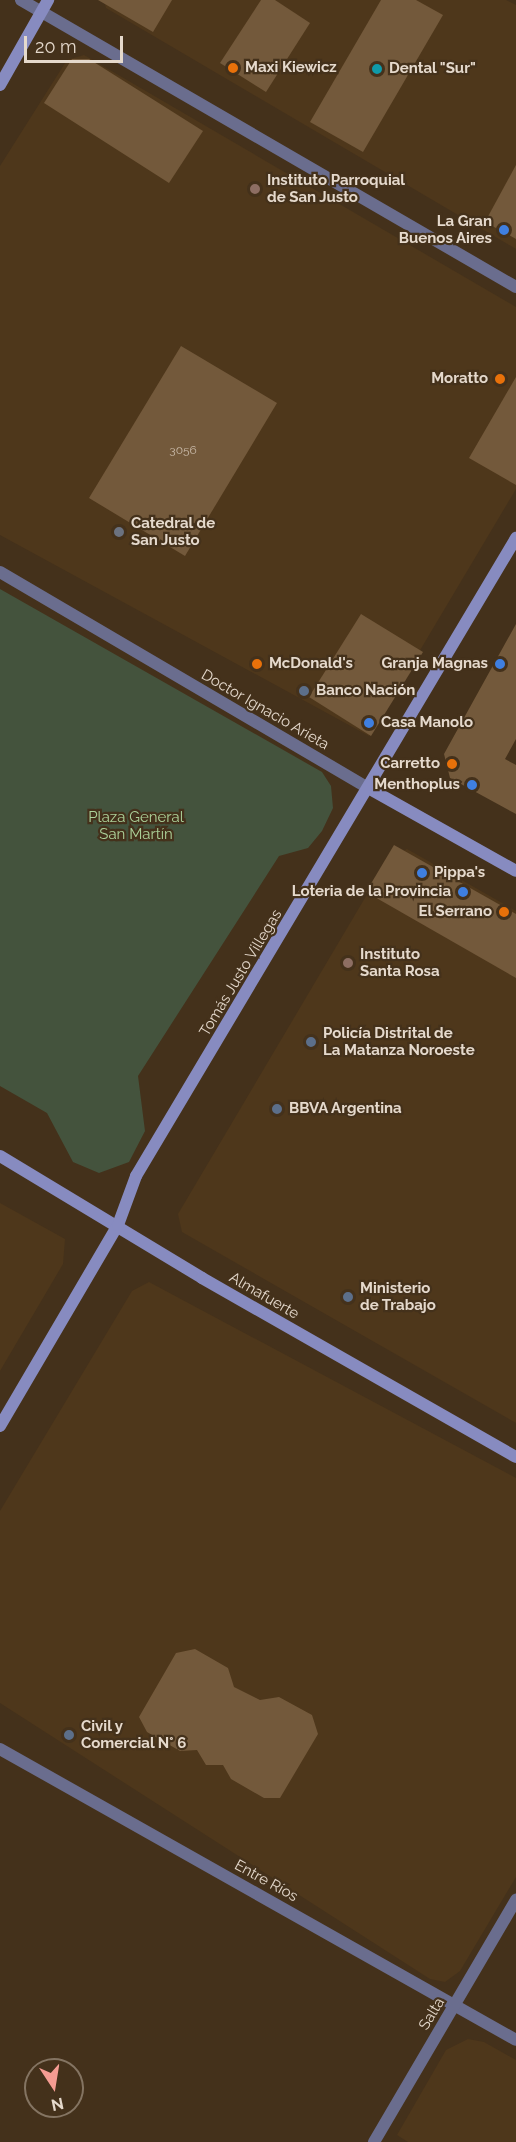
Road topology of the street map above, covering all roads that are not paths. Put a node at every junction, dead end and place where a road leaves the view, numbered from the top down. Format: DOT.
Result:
graph roads {
  1 [pos="21,0"];
  2 [pos="44,5"];
  3 [pos="0,85"];
  4 [pos="516,287"];
  5 [pos="516,538"];
  6 [pos="0,572"];
  7 [pos="370,789"];
  8 [pos="516,871"];
  9 [pos="0,1156"];
  10 [pos="118,1225"];
  11 [pos="0,1426"];
  12 [pos="516,1456"];
  13 [pos="0,1749"];
  14 [pos="516,1900"];
  15 [pos="455,2004"];
  16 [pos="516,2040"];
  17 [pos="374,2142"];
  1 -- 2 [label="street"];
  2 -- 3 [label="street"];
  2 -- 4 [label="street"];
  5 -- 7 [label="street, Tomás Justo Villegas"];
  6 -- 7 [label="street, Doctor Ignacio Arieta"];
  7 -- 8 [label="street, Doctor Ignacio Arieta"];
  7 -- 10 [label="street, Tomás Justo Villegas"];
  9 -- 10 [label="street, Almafuerte"];
  10 -- 11 [label="street, Tomás Justo Villegas"];
  10 -- 12 [label="street, Almafuerte"];
  13 -- 15 [label="street, Entre Ríos"];
  14 -- 15 [label="street, Salta"];
  15 -- 16 [label="street, Entre Ríos"];
  15 -- 17 [label="street, Salta"];
}
